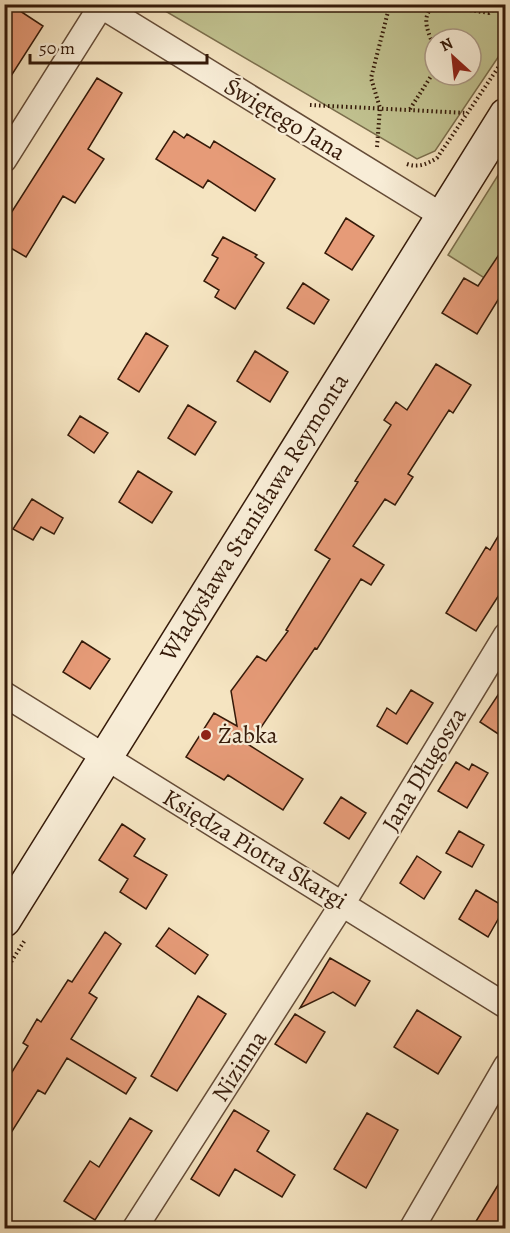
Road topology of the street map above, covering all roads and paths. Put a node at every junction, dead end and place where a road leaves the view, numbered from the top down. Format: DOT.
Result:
graph roads {
  1 [pos="390,4"];
  2 [pos="436,4"];
  3 [pos="458,4"];
  4 [pos="501,4"];
  5 [pos="99,5"];
  6 [pos="427,27"];
  7 [pos="506,56"];
  8 [pos="424,87"];
  9 [pos="310,105"];
  10 [pos="380,108"];
  11 [pos="410,109"];
  12 [pos="468,113"];
  13 [pos="506,115"];
  14 [pos="377,147"];
  15 [pos="4,160"];
  16 [pos="413,166"];
  17 [pos="441,215"];
  18 [pos="506,635"];
  19 [pos="4,694"];
  20 [pos="105,757"];
  21 [pos="344,903"];
  22 [pos="4,920"];
  23 [pos="506,1006"];
  24 [pos="506,1066"];
  25 [pos="135,1228"];
  26 [pos="412,1228"];
  1 -- 10 [label="path"];
  2 -- 6 [label="path"];
  3 -- 4 [label="path"];
  5 -- 15 [label="street"];
  5 -- 17 [label="street, Świętego Jana"];
  7 -- 12 [label="path"];
  8 -- 11 [label="path"];
  9 -- 10 [label="path"];
  10 -- 11 [label="path"];
  10 -- 14 [label="path"];
  11 -- 12 [label="path"];
  12 -- 16 [label="path"];
  13 -- 17 [label="main road, Władysława Stanisława Reymonta"];
  17 -- 20 [label="main road, Władysława Stanisława Reymonta"];
  18 -- 21 [label="street, Jana Długosza"];
  19 -- 20 [label="street, Księdza Piotra Skargi"];
  20 -- 21 [label="street, Księdza Piotra Skargi"];
  20 -- 22 [label="main road, Władysława Stanisława Reymonta"];
  21 -- 23 [label="street, Księdza Piotra Skargi"];
  21 -- 25 [label="street, Nizinna"];
  24 -- 26 [label="street"];
}
